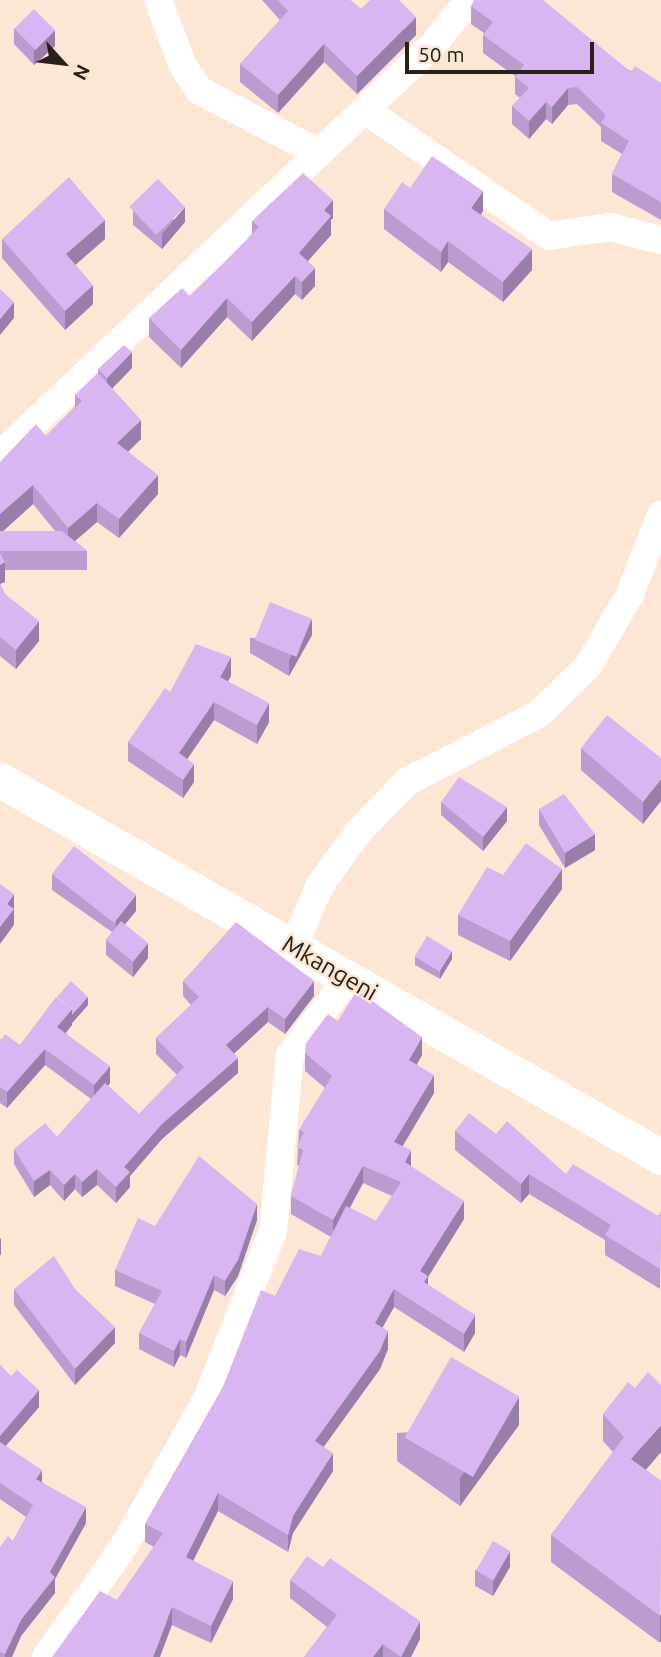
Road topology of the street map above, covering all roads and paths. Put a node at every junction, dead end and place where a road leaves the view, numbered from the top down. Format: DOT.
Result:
graph roads {
  1 [pos="158,0"];
  2 [pos="469,0"];
  3 [pos="365,110"];
  4 [pos="319,153"];
  5 [pos="661,240"];
  6 [pos="0,455"];
  7 [pos="661,515"];
  8 [pos="0,780"];
  9 [pos="293,947"];
  10 [pos="348,978"];
  11 [pos="661,1157"];
  12 [pos="46,1657"];
  1 -- 4 [label="street"];
  2 -- 3 [label="street"];
  3 -- 4 [label="street"];
  3 -- 5 [label="street"];
  4 -- 6 [label="street"];
  7 -- 9 [label="street"];
  8 -- 9 [label="street, Mkangeni"];
  9 -- 10 [label="street, Mkangeni"];
  10 -- 11 [label="street, Mkangeni"];
  10 -- 12 [label="street"];
}
